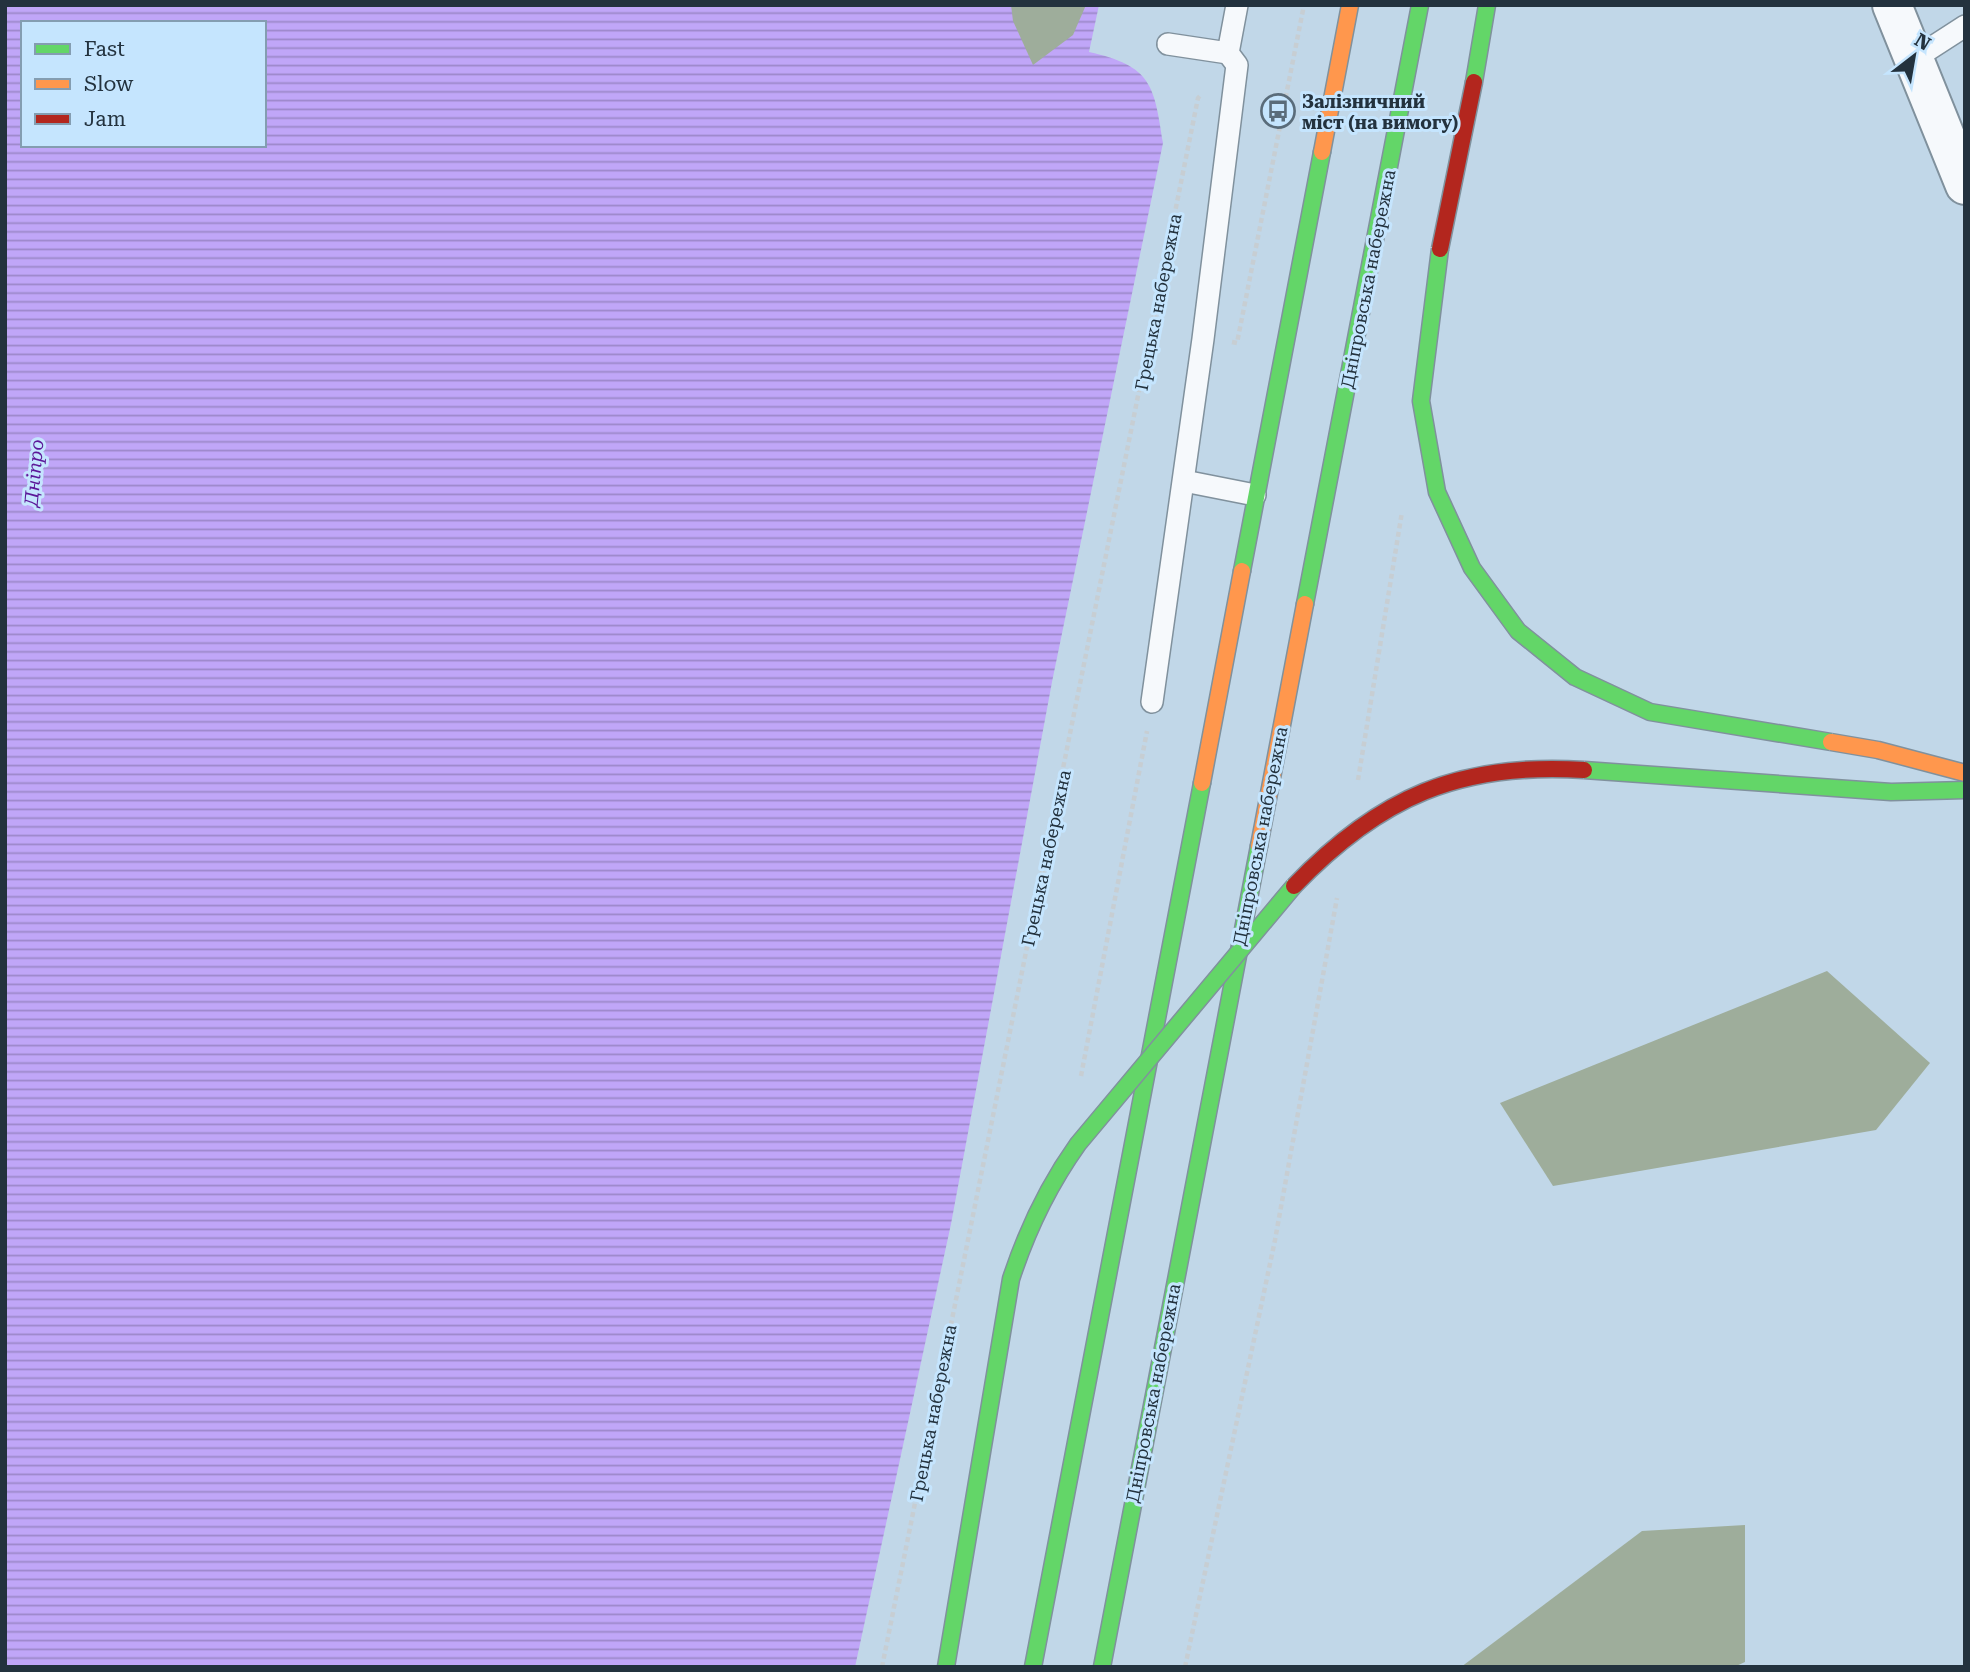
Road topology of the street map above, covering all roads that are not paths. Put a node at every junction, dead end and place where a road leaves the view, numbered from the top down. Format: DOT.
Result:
graph roads {
  1 [pos="1237,5"];
  2 [pos="1350,5"];
  3 [pos="1420,5"];
  4 [pos="1487,5"];
  5 [pos="1892,5"];
  6 [pos="1965,26"];
  7 [pos="1168,44"];
  8 [pos="1232,59"];
  9 [pos="1914,59"];
  10 [pos="1965,185"];
  11 [pos="1184,481"];
  12 [pos="1255,495"];
  13 [pos="1152,702"];
  14 [pos="1965,773"];
  15 [pos="1965,790"];
  16 [pos="946,1667"];
  17 [pos="1033,1667"];
  18 [pos="1102,1667"];
  1 -- 8 [label="lane"];
  2 -- 12 [label="main road"];
  3 -- 18 [label="main road, Дніпровська набережна"];
  4 -- 14 [label="main road, bridge"];
  5 -- 9 [label="street"];
  6 -- 9 [label="lane"];
  7 -- 8 [label="lane"];
  8 -- 11 [label="lane"];
  9 -- 10 [label="street"];
  11 -- 12 [label="lane"];
  11 -- 13 [label="lane"];
  12 -- 17 [label="main road"];
  15 -- 16 [label="main road, bridge"];
}
